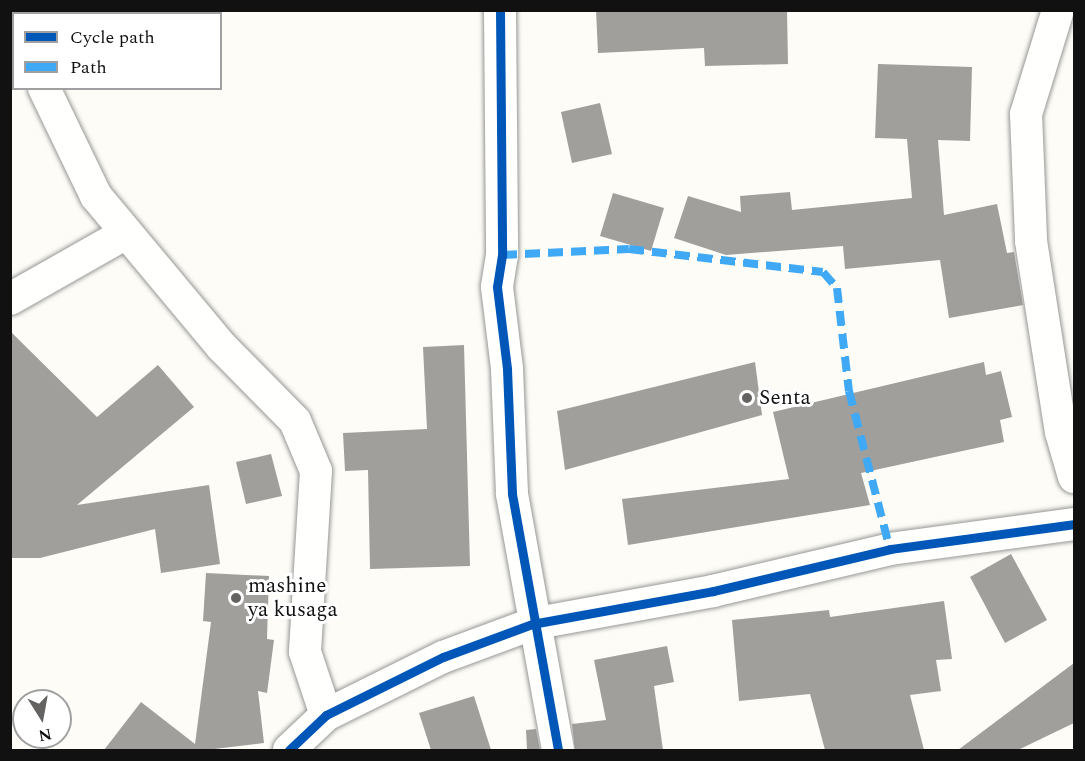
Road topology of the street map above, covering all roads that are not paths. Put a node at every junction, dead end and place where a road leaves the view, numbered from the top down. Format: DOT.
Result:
graph roads {
  1 [pos="500,10"];
  2 [pos="1058,10"];
  3 [pos="45,90"];
  4 [pos="126,233"];
  5 [pos="10,299"];
  6 [pos="1074,477"];
  7 [pos="1074,524"];
  8 [pos="532,624"];
  9 [pos="326,715"];
  10 [pos="289,750"];
  11 [pos="558,750"];
  1 -- 8 [label="street"];
  2 -- 6 [label="street"];
  3 -- 4 [label="street"];
  4 -- 5 [label="street"];
  4 -- 9 [label="street"];
  7 -- 8 [label="street"];
  8 -- 9 [label="street"];
  8 -- 11 [label="street"];
  9 -- 10 [label="street"];
}
